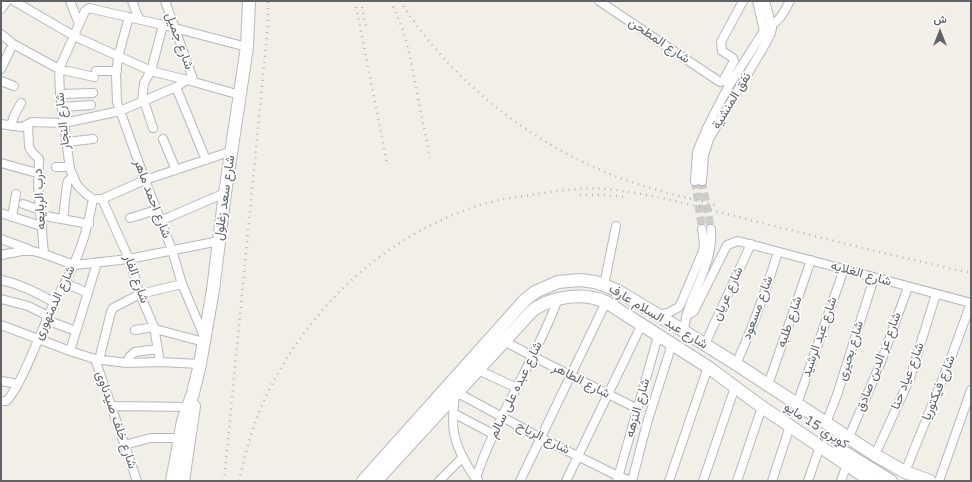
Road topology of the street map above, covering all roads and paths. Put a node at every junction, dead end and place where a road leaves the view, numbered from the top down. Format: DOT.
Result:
graph roads {
  1 [pos="7,1"];
  2 [pos="14,1"];
  3 [pos="70,1"];
  4 [pos="132,1"];
  5 [pos="165,1"];
  6 [pos="249,1"];
  7 [pos="599,1"];
  8 [pos="757,1"];
  9 [pos="765,1"];
  10 [pos="790,1"];
  11 [pos="740,2"];
  12 [pos="1,8"];
  13 [pos="129,17"];
  14 [pos="139,19"];
  15 [pos="78,24"];
  16 [pos="164,25"];
  17 [pos="768,26"];
  18 [pos="173,28"];
  19 [pos="1,34"];
  20 [pos="74,36"];
  21 [pos="13,44"];
  22 [pos="247,48"];
  23 [pos="118,57"];
  24 [pos="1,69"];
  25 [pos="59,69"];
  26 [pos="117,71"];
  27 [pos="151,71"];
  28 [pos="1,81"];
  29 [pos="191,81"];
  30 [pos="14,86"];
  31 [pos="176,88"];
  32 [pos="92,93"];
  33 [pos="60,94"];
  34 [pos="240,95"];
  35 [pos="143,101"];
  36 [pos="21,103"];
  37 [pos="92,105"];
  38 [pos="62,107"];
  39 [pos="120,111"];
  40 [pos="64,123"];
  41 [pos="1,124"];
  42 [pos="28,125"];
  43 [pos="12,126"];
  44 [pos="153,128"];
  45 [pos="93,139"];
  46 [pos="164,139"];
  47 [pos="66,142"];
  48 [pos="232,151"];
  49 [pos="206,160"];
  50 [pos="1,163"];
  51 [pos="56,167"];
  52 [pos="69,167"];
  53 [pos="176,170"];
  54 [pos="37,173"];
  55 [pos="72,176"];
  56 [pos="145,180"];
  57 [pos="698,181"];
  58 [pos="225,193"];
  59 [pos="16,194"];
  60 [pos="93,199"];
  61 [pos="102,199"];
  62 [pos="24,204"];
  63 [pos="156,210"];
  64 [pos="1,213"];
  65 [pos="40,213"];
  66 [pos="12,217"];
  67 [pos="130,218"];
  68 [pos="63,219"];
  69 [pos="160,221"];
  70 [pos="89,224"];
  71 [pos="41,226"];
  72 [pos="616,226"];
  73 [pos="1,239"];
  74 [pos="219,241"];
  75 [pos="750,244"];
  76 [pos="172,250"];
  77 [pos="33,251"];
  78 [pos="778,252"];
  79 [pos="44,254"];
  80 [pos="1,255"];
  81 [pos="129,259"];
  82 [pos="811,260"];
  83 [pos="97,263"];
  84 [pos="74,265"];
  85 [pos="844,269"];
  86 [pos="874,278"];
  87 [pos="1,280"];
  88 [pos="564,281"];
  89 [pos="65,283"];
  90 [pos="182,284"];
  91 [pos="599,284"];
  92 [pos="908,287"];
  93 [pos="88,294"];
  94 [pos="140,294"];
  95 [pos="936,294"];
  96 [pos="589,297"];
  97 [pos="562,298"];
  98 [pos="1,299"];
  99 [pos="606,302"];
  100 [pos="55,303"];
  101 [pos="971,303"];
  102 [pos="658,315"];
  103 [pos="686,316"];
  104 [pos="47,318"];
  105 [pos="642,324"];
  106 [pos="1,325"];
  107 [pos="154,328"];
  108 [pos="76,330"];
  109 [pos="135,330"];
  110 [pos="684,331"];
  111 [pos="658,336"];
  112 [pos="39,339"];
  113 [pos="204,340"];
  114 [pos="504,341"];
  115 [pos="672,344"];
  116 [pos="705,344"];
  117 [pos="158,349"];
  118 [pos="70,351"];
  119 [pos="532,356"];
  120 [pos="97,359"];
  121 [pos="160,362"];
  122 [pos="127,363"];
  123 [pos="200,364"];
  124 [pos="736,364"];
  125 [pos="708,366"];
  126 [pos="478,370"];
  127 [pos="571,376"];
  128 [pos="1,381"];
  129 [pos="18,384"];
  130 [pos="768,385"];
  131 [pos="735,387"];
  132 [pos="517,388"];
  133 [pos="971,390"];
  134 [pos="456,394"];
  135 [pos="439,395"];
  136 [pos="608,395"];
  137 [pos="3,401"];
  138 [pos="111,406"];
  139 [pos="191,406"];
  140 [pos="762,407"];
  141 [pos="638,409"];
  142 [pos="792,414"];
  143 [pos="503,417"];
  144 [pos="826,423"];
  145 [pos="493,434"];
  146 [pos="849,437"];
  147 [pos="180,438"];
  148 [pos="541,438"];
  149 [pos="124,445"];
  150 [pos="820,446"];
  151 [pos="578,456"];
  152 [pos="875,456"];
  153 [pos="462,457"];
  154 [pos="847,464"];
  155 [pos="906,476"];
  156 [pos="618,479"];
  157 [pos="476,480"];
  158 [pos="137,481"];
  159 [pos="172,481"];
  160 [pos="183,481"];
  161 [pos="363,481"];
  162 [pos="376,481"];
  163 [pos="439,481"];
  164 [pos="520,481"];
  165 [pos="567,481"];
  166 [pos="631,481"];
  167 [pos="669,481"];
  168 [pos="703,481"];
  169 [pos="737,481"];
  170 [pos="772,481"];
  171 [pos="808,481"];
  172 [pos="841,481"];
  173 [pos="871,481"];
  174 [pos="891,481"];
  175 [pos="930,481"];
  176 [pos="939,481"];
  1 -- 12 [label="street"];
  2 -- 20 [label="street"];
  3 -- 15 [label="street"];
  4 -- 14 [label="street"];
  5 -- 18 [label="street, شارع جميل"];
  6 -- 22 [label="main road, شارع سعد زغلول"];
  7 -- 11 [label="street, شارع المطحن"];
  8 -- 17 [label="street"];
  9 -- 17 [label="street"];
  10 -- 17 [label="street"];
  13 -- 14 [label="street"];
  13 -- 15 [label="street, شارع النجار"];
  13 -- 23 [label="street, شارع احمد ماهر"];
  14 -- 16 [label="street"];
  15 -- 20 [label="street, شارع النجار"];
  16 -- 18 [label="street"];
  16 -- 27 [label="street"];
  17 -- 57 [label="street, نفق المنشية"];
  18 -- 22 [label="street"];
  18 -- 29 [label="street, شارع جميل"];
  19 -- 21 [label="street"];
  20 -- 23 [label="street"];
  20 -- 25 [label="street, شارع النجار"];
  21 -- 24 [label="street"];
  21 -- 25 [label="street"];
  22 -- 34 [label="main road, شارع سعد زغلول"];
  23 -- 26 [label="street, شارع احمد ماهر"];
  23 -- 27 [label="street"];
  25 -- 26 [label="street"];
  25 -- 33 [label="street, شارع النجار"];
  26 -- 39 [label="street, شارع احمد ماهر"];
  27 -- 29 [label="street"];
  27 -- 35 [label="street"];
  28 -- 30 [label="street"];
  29 -- 31 [label="street"];
  29 -- 34 [label="street"];
  31 -- 35 [label="street"];
  31 -- 49 [label="street"];
  32 -- 33 [label="street"];
  33 -- 38 [label="street, شارع النجار"];
  34 -- 48 [label="main road, شارع سعد زغلول"];
  35 -- 39 [label="street"];
  35 -- 44 [label="street"];
  36 -- 43 [label="street"];
  37 -- 38 [label="street"];
  38 -- 40 [label="street, شارع النجار"];
  39 -- 40 [label="street"];
  39 -- 56 [label="street, شارع احمد ماهر"];
  40 -- 42 [label="street"];
  40 -- 47 [label="street, شارع النجار"];
  41 -- 43 [label="street"];
  42 -- 43 [label="street"];
  42 -- 54 [label="street, درب الربايعه"];
  45 -- 47 [label="street"];
  46 -- 53 [label="street"];
  47 -- 52 [label="street, شارع النجار"];
  48 -- 49 [label="street"];
  48 -- 58 [label="main road, شارع سعد زغلول"];
  49 -- 53 [label="street"];
  50 -- 54 [label="street"];
  51 -- 52 [label="street"];
  52 -- 55 [label="street, شارع النجار"];
  53 -- 56 [label="street"];
  54 -- 65 [label="street, درب الربايعه"];
  55 -- 60 [label="street, شارع النجار"];
  55 -- 68 [label="street"];
  56 -- 61 [label="street"];
  56 -- 63 [label="street, شارع احمد ماهر"];
  58 -- 69 [label="street"];
  58 -- 74 [label="main road, شارع سعد زغلول"];
  59 -- 66 [label="street"];
  60 -- 61 [label="street"];
  60 -- 70 [label="street, شارع الدمنهورى"];
  61 -- 81 [label="street, شارع الفار"];
  62 -- 65 [label="street"];
  63 -- 67 [label="street"];
  63 -- 69 [label="street, شارع احمد ماهر"];
  64 -- 66 [label="street"];
  65 -- 68 [label="street"];
  65 -- 71 [label="street, درب الربايعه"];
  66 -- 71 [label="street"];
  68 -- 70 [label="street"];
  69 -- 76 [label="street, شارع احمد ماهر"];
  70 -- 84 [label="street, شارع الدمنهورى"];
  71 -- 79 [label="street, درب الربايعه"];
  72 -- 91 [label="street"];
  73 -- 77 [label="street"];
  74 -- 76 [label="street"];
  74 -- 113 [label="main road, شارع سعد زغلول"];
  75 -- 78 [label="street, شارع الغلايه"];
  75 -- 103 [label="street, شارع الغلايه"];
  75 -- 116 [label="street, شارع عريان"];
  76 -- 81 [label="street"];
  76 -- 90 [label="street, شارع احمد ماهر"];
  77 -- 79 [label="street"];
  77 -- 80 [label="street"];
  78 -- 82 [label="street, شارع الغلايه"];
  78 -- 124 [label="street, شارع مسعود"];
  79 -- 84 [label="street"];
  81 -- 83 [label="street"];
  81 -- 94 [label="street, شارع الفار"];
  82 -- 85 [label="street, شارع الغلايه"];
  82 -- 130 [label="street, شارع طلبه"];
  83 -- 84 [label="street"];
  83 -- 93 [label="street"];
  84 -- 89 [label="street, شارع الدمنهورى"];
  85 -- 86 [label="street, شارع الغلايه"];
  85 -- 142 [label="street, شارع عبد الرشيد"];
  86 -- 92 [label="street, شارع الغلايه"];
  86 -- 144 [label="street, شارع بحيرى"];
  87 -- 100 [label="street"];
  88 -- 91 [label="main road, شارع عبد السلام عارف"];
  88 -- 97 [label="main road"];
  88 -- 134 [label="main road, شارع عبد السلام عارف"];
  89 -- 93 [label="street"];
  89 -- 100 [label="street, شارع الدمنهورى"];
  90 -- 94 [label="street"];
  90 -- 113 [label="street, شارع احمد ماهر"];
  91 -- 96 [label="main road"];
  91 -- 102 [label="main road, شارع عبد السلام عارف"];
  92 -- 95 [label="street, شارع الغلايه"];
  92 -- 146 [label="street, شارع عز الدين صادق"];
  93 -- 108 [label="street"];
  94 -- 107 [label="street, شارع الفار"];
  94 -- 120 [label="street"];
  95 -- 101 [label="street, شارع الغلايه"];
  95 -- 152 [label="street, شارع عياد حنا"];
  96 -- 97 [label="main road, شارع عبد السلام عارف"];
  96 -- 99 [label="main road, شارع عبد السلام عارف"];
  97 -- 114 [label="main road, شارع عبد السلام عارف"];
  97 -- 119 [label="street, شارع عبده على سالم"];
  98 -- 104 [label="street"];
  99 -- 105 [label="main road, شارع عبد السلام عارف"];
  99 -- 127 [label="street"];
  100 -- 104 [label="street, شارع الدمنهورى"];
  101 -- 155 [label="street, شارع فيكتوريا"];
  102 -- 103 [label="street"];
  102 -- 110 [label="main road, شارع عبد السلام عارف"];
  103 -- 110 [label="street"];
  104 -- 108 [label="street"];
  104 -- 112 [label="street, شارع الدمنهورى"];
  105 -- 111 [label="main road, شارع عبد السلام عارف"];
  105 -- 136 [label="street"];
  106 -- 112 [label="street"];
  107 -- 109 [label="street"];
  107 -- 113 [label="street"];
  107 -- 117 [label="street, شارع الفار"];
  108 -- 118 [label="street"];
  110 -- 116 [label="main road, شارع عبد السلام عارف"];
  111 -- 115 [label="main road, شارع عبد السلام عارف"];
  111 -- 141 [label="street, شارع النزهه"];
  112 -- 118 [label="street"];
  112 -- 129 [label="street, شارع الدمنهورى"];
  113 -- 123 [label="main road, شارع سعد زغلول"];
  114 -- 119 [label="street, شارع الطاهر"];
  114 -- 126 [label="main road, شارع عبد السلام عارف"];
  115 -- 125 [label="main road, شارع عبد السلام عارف"];
  115 -- 166 [label="street, شارع النزهه"];
  116 -- 124 [label="main road, شارع عبد السلام عارف"];
  117 -- 121 [label="street, شارع الفار"];
  117 -- 122 [label="street"];
  118 -- 120 [label="street"];
  119 -- 127 [label="street, شارع الطاهر"];
  119 -- 132 [label="street, شارع عبده على سالم"];
  120 -- 122 [label="street"];
  120 -- 138 [label="street, شارع خلف صيدناوى"];
  121 -- 122 [label="street"];
  121 -- 123 [label="street"];
  123 -- 139 [label="main road, شارع سعد زغلول"];
  124 -- 130 [label="main road, شارع عبد السلام عارف"];
  124 -- 142 [label="main road, كوبري 15 مايو"];
  125 -- 131 [label="main road, شارع عبد السلام عارف"];
  125 -- 167 [label="street"];
  126 -- 132 [label="street"];
  126 -- 134 [label="main road, شارع عبد السلام عارف"];
  127 -- 136 [label="street, شارع الطاهر"];
  127 -- 148 [label="street"];
  128 -- 129 [label="street"];
  129 -- 137 [label="street, شارع الدمنهورى"];
  130 -- 142 [label="main road, شارع عبد السلام عارف"];
  131 -- 140 [label="main road, شارع عبد السلام عارف"];
  131 -- 168 [label="street"];
  132 -- 143 [label="street, شارع عبده على سالم"];
  133 -- 176 [label="street"];
  134 -- 135 [label="main road, شارع عبد السلام عارف"];
  134 -- 135 [label="main road"];
  134 -- 143 [label="street, شارع الرياح"];
  134 -- 145 [label="street"];
  134 -- 153 [label="street"];
  134 -- 162 [label="main road, شارع عبد السلام عارف"];
  135 -- 161 [label="main road, شارع عبد السلام عارف"];
  136 -- 141 [label="street, شارع الطاهر"];
  136 -- 151 [label="street"];
  138 -- 139 [label="street"];
  138 -- 149 [label="street, شارع خلف صيدناوى"];
  139 -- 147 [label="main road, شارع سعد زغلول"];
  139 -- 160 [label="main road, شارع سعد زغلول"];
  140 -- 142 [label="main road, شارع عبد السلام عارف"];
  140 -- 169 [label="street"];
  141 -- 156 [label="street, شارع النزهه"];
  142 -- 144 [label="main road, شارع عبد السلام عارف"];
  142 -- 150 [label="main road, شارع عبد السلام عارف"];
  142 -- 155 [label="main road, كوبري 15 مايو"];
  142 -- 170 [label="street, شارع عبد الرشيد"];
  142 -- 174 [label="main road, كوبري 15 مايو"];
  143 -- 145 [label="street, شارع عبده على سالم"];
  143 -- 148 [label="street, شارع الرياح"];
  144 -- 146 [label="main road, شارع عبد السلام عارف"];
  145 -- 157 [label="street, شارع عبده على سالم"];
  146 -- 152 [label="main road, شارع عبد السلام عارف"];
  147 -- 149 [label="street"];
  147 -- 159 [label="main road, شارع سعد زغلول"];
  148 -- 151 [label="street, شارع الرياح"];
  148 -- 164 [label="street"];
  149 -- 158 [label="street, شارع خلف صيدناوى"];
  150 -- 154 [label="main road, شارع عبد السلام عارف"];
  150 -- 171 [label="street"];
  151 -- 156 [label="street, شارع الرياح"];
  151 -- 165 [label="street"];
  152 -- 155 [label="main road, شارع عبد السلام عارف"];
  153 -- 157 [label="street"];
  153 -- 163 [label="street"];
  154 -- 172 [label="street"];
  154 -- 173 [label="main road, شارع عبد السلام عارف"];
  155 -- 175 [label="main road, شارع عبد السلام عارف"];
  156 -- 166 [label="street, شارع الرياح"];
}
